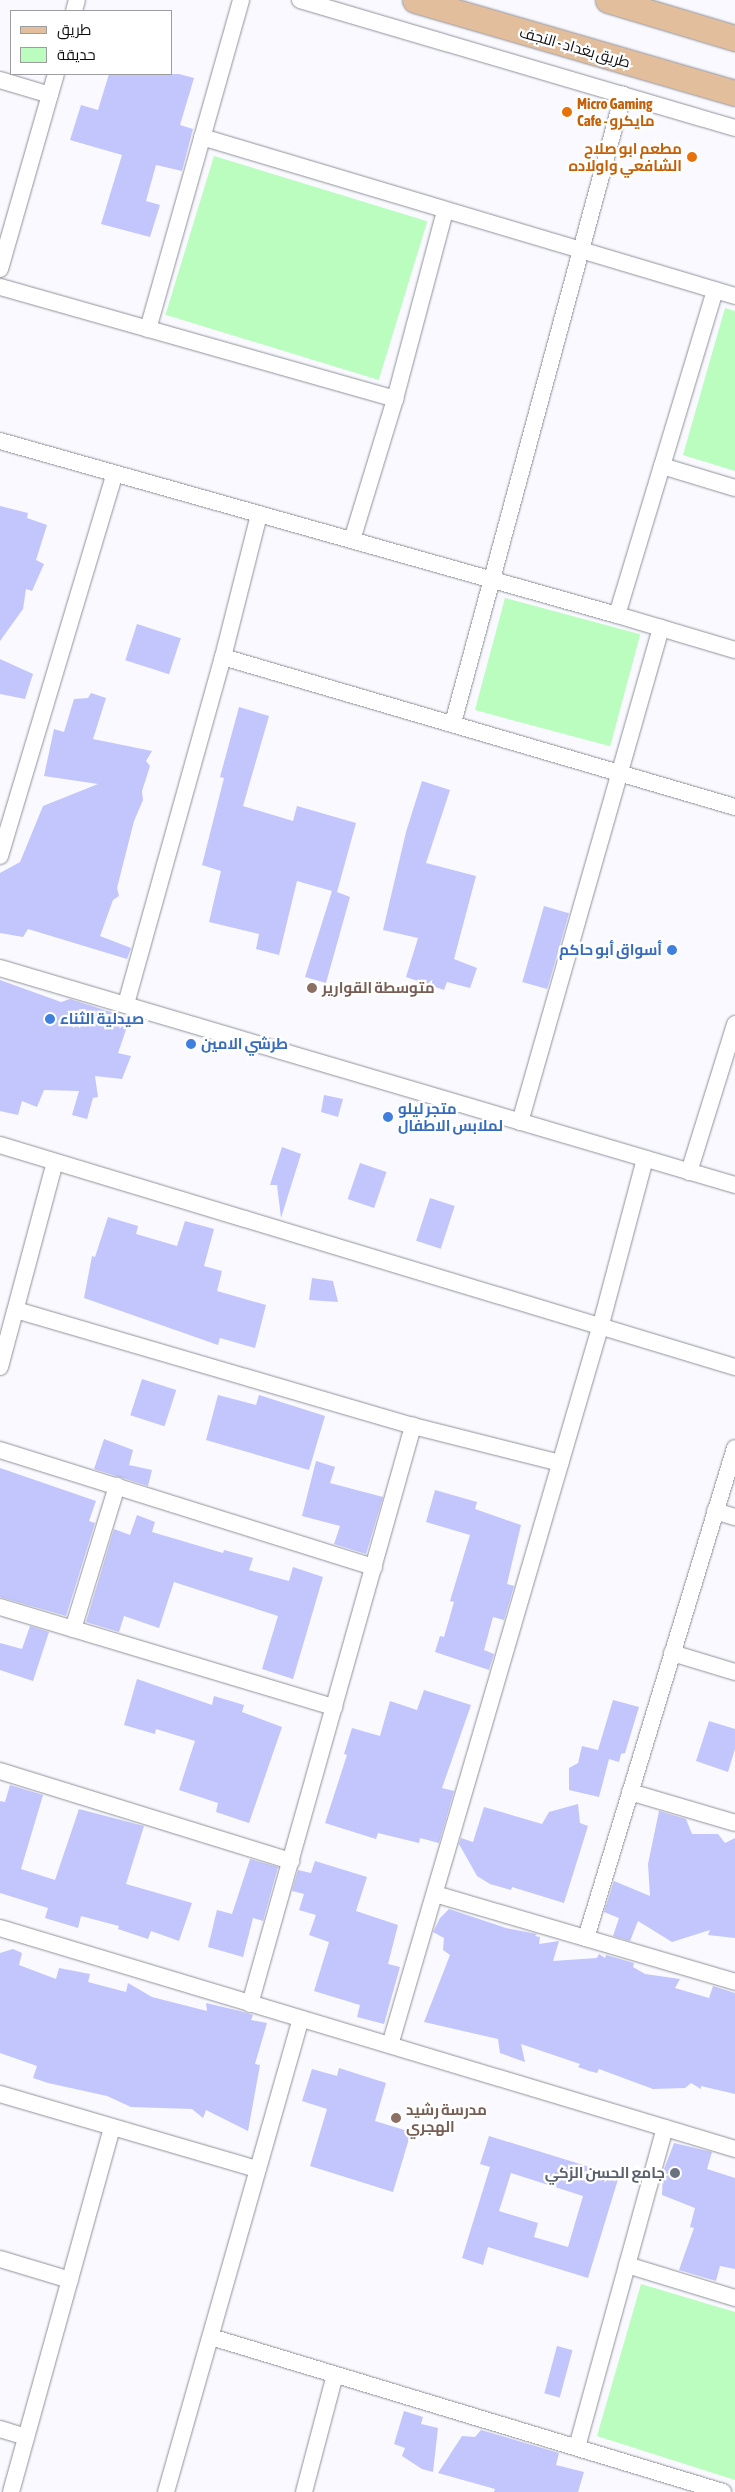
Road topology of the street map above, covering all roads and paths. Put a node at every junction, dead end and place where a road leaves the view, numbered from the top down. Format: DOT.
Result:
graph roads {
  1 [pos="242,0"];
  2 [pos="300,0"];
  3 [pos="415,0"];
  4 [pos="608,0"];
  5 [pos="735,38"];
  6 [pos="56,75"];
  7 [pos="0,80"];
  8 [pos="735,93"];
  9 [pos="50,95"];
  10 [pos="623,95"];
  11 [pos="735,128"];
  12 [pos="202,137"];
  13 [pos="445,211"];
  14 [pos="4,238"];
  15 [pos="579,252"];
  16 [pos="0,268"];
  17 [pos="0,287"];
  18 [pos="715,290"];
  19 [pos="735,296"];
  20 [pos="148,329"];
  21 [pos="395,399"];
  22 [pos="0,441"];
  23 [pos="662,466"];
  24 [pos="114,476"];
  25 [pos="735,488"];
  26 [pos="259,514"];
  27 [pos="352,540"];
  28 [pos="491,579"];
  29 [pos="617,615"];
  30 [pos="661,628"];
  31 [pos="735,650"];
  32 [pos="223,657"];
  33 [pos="453,723"];
  34 [pos="622,772"];
  35 [pos="735,807"];
  36 [pos="0,856"];
  37 [pos="0,968"];
  38 [pos="126,1004"];
  39 [pos="735,1024"];
  40 [pos="520,1122"];
  41 [pos="0,1145"];
  42 [pos="645,1159"];
  43 [pos="55,1162"];
  44 [pos="689,1172"];
  45 [pos="735,1185"];
  46 [pos="16,1310"];
  47 [pos="600,1328"];
  48 [pos="0,1367"];
  49 [pos="735,1367"];
  50 [pos="413,1426"];
  51 [pos="735,1448"];
  52 [pos="0,1450"];
  53 [pos="560,1463"];
  54 [pos="116,1486"];
  55 [pos="715,1511"];
  56 [pos="735,1517"];
  57 [pos="374,1566"];
  58 [pos="0,1607"];
  59 [pos="73,1629"];
  60 [pos="672,1653"];
  61 [pos="735,1672"];
  62 [pos="334,1707"];
  63 [pos="0,1771"];
  64 [pos="630,1792"];
  65 [pos="735,1823"];
  66 [pos="290,1861"];
  67 [pos="435,1894"];
  68 [pos="0,1928"];
  69 [pos="586,1938"];
  70 [pos="735,1982"];
  71 [pos="250,2004"];
  72 [pos="301,2019"];
  73 [pos="390,2045"];
  74 [pos="0,2094"];
  75 [pos="665,2128"];
  76 [pos="112,2129"];
  77 [pos="735,2149"];
  78 [pos="258,2169"];
  79 [pos="0,2259"];
  80 [pos="627,2265"];
  81 [pos="70,2280"];
  82 [pos="735,2298"];
  83 [pos="210,2337"];
  84 [pos="336,2375"];
  85 [pos="0,2429"];
  86 [pos="26,2437"];
  87 [pos="577,2447"];
  88 [pos="11,2492"];
  89 [pos="166,2492"];
  90 [pos="304,2492"];
  91 [pos="723,2492"];
  1 -- 12 [label="street"];
  2 -- 10 [label="street"];
  3 -- 8 [label="main road, طريق بغداد - النجف"];
  4 -- 5 [label="main road"];
  6 -- 9 [label="street"];
  7 -- 9 [label="street"];
  9 -- 14 [label="street"];
  10 -- 11 [label="street"];
  10 -- 15 [label="street"];
  12 -- 13 [label="street"];
  12 -- 20 [label="street"];
  13 -- 15 [label="street"];
  13 -- 21 [label="street"];
  14 -- 16 [label="street"];
  15 -- 18 [label="street"];
  15 -- 28 [label="street"];
  17 -- 20 [label="street"];
  18 -- 19 [label="street"];
  18 -- 23 [label="street"];
  20 -- 21 [label="street"];
  21 -- 27 [label="street"];
  22 -- 24 [label="street"];
  23 -- 25 [label="street"];
  23 -- 29 [label="street"];
  24 -- 26 [label="street"];
  24 -- 36 [label="street"];
  26 -- 27 [label="street"];
  26 -- 32 [label="street"];
  27 -- 28 [label="street"];
  28 -- 29 [label="street"];
  28 -- 33 [label="street"];
  29 -- 30 [label="street"];
  30 -- 31 [label="street"];
  30 -- 34 [label="street"];
  32 -- 33 [label="street"];
  32 -- 38 [label="street"];
  33 -- 34 [label="street"];
  34 -- 35 [label="street"];
  34 -- 40 [label="street"];
  37 -- 38 [label="street"];
  38 -- 40 [label="street"];
  39 -- 44 [label="street"];
  40 -- 42 [label="street"];
  41 -- 43 [label="street"];
  42 -- 44 [label="street"];
  42 -- 47 [label="street"];
  43 -- 46 [label="street"];
  43 -- 47 [label="street"];
  44 -- 45 [label="street"];
  46 -- 48 [label="street"];
  46 -- 50 [label="street"];
  47 -- 49 [label="street"];
  47 -- 53 [label="street"];
  50 -- 53 [label="street"];
  50 -- 57 [label="street"];
  51 -- 55 [label="street"];
  52 -- 54 [label="street"];
  53 -- 67 [label="street"];
  54 -- 57 [label="street"];
  54 -- 59 [label="street"];
  55 -- 56 [label="street"];
  55 -- 60 [label="street"];
  57 -- 62 [label="street"];
  58 -- 59 [label="street"];
  59 -- 62 [label="street"];
  60 -- 61 [label="street"];
  60 -- 64 [label="street"];
  62 -- 66 [label="street"];
  63 -- 66 [label="street"];
  64 -- 65 [label="street"];
  64 -- 69 [label="street"];
  66 -- 71 [label="street"];
  67 -- 69 [label="street"];
  67 -- 73 [label="street"];
  68 -- 71 [label="street"];
  69 -- 70 [label="street"];
  71 -- 72 [label="street"];
  72 -- 73 [label="street"];
  72 -- 78 [label="street"];
  73 -- 75 [label="street"];
  74 -- 76 [label="street"];
  75 -- 77 [label="street"];
  75 -- 80 [label="street"];
  76 -- 78 [label="street"];
  76 -- 81 [label="street"];
  78 -- 83 [label="street"];
  79 -- 81 [label="street"];
  80 -- 82 [label="street"];
  80 -- 87 [label="street"];
  81 -- 86 [label="street"];
  83 -- 84 [label="street"];
  83 -- 89 [label="street"];
  84 -- 87 [label="street"];
  84 -- 90 [label="street"];
  85 -- 86 [label="street"];
  86 -- 88 [label="street"];
  87 -- 91 [label="street"];
}
